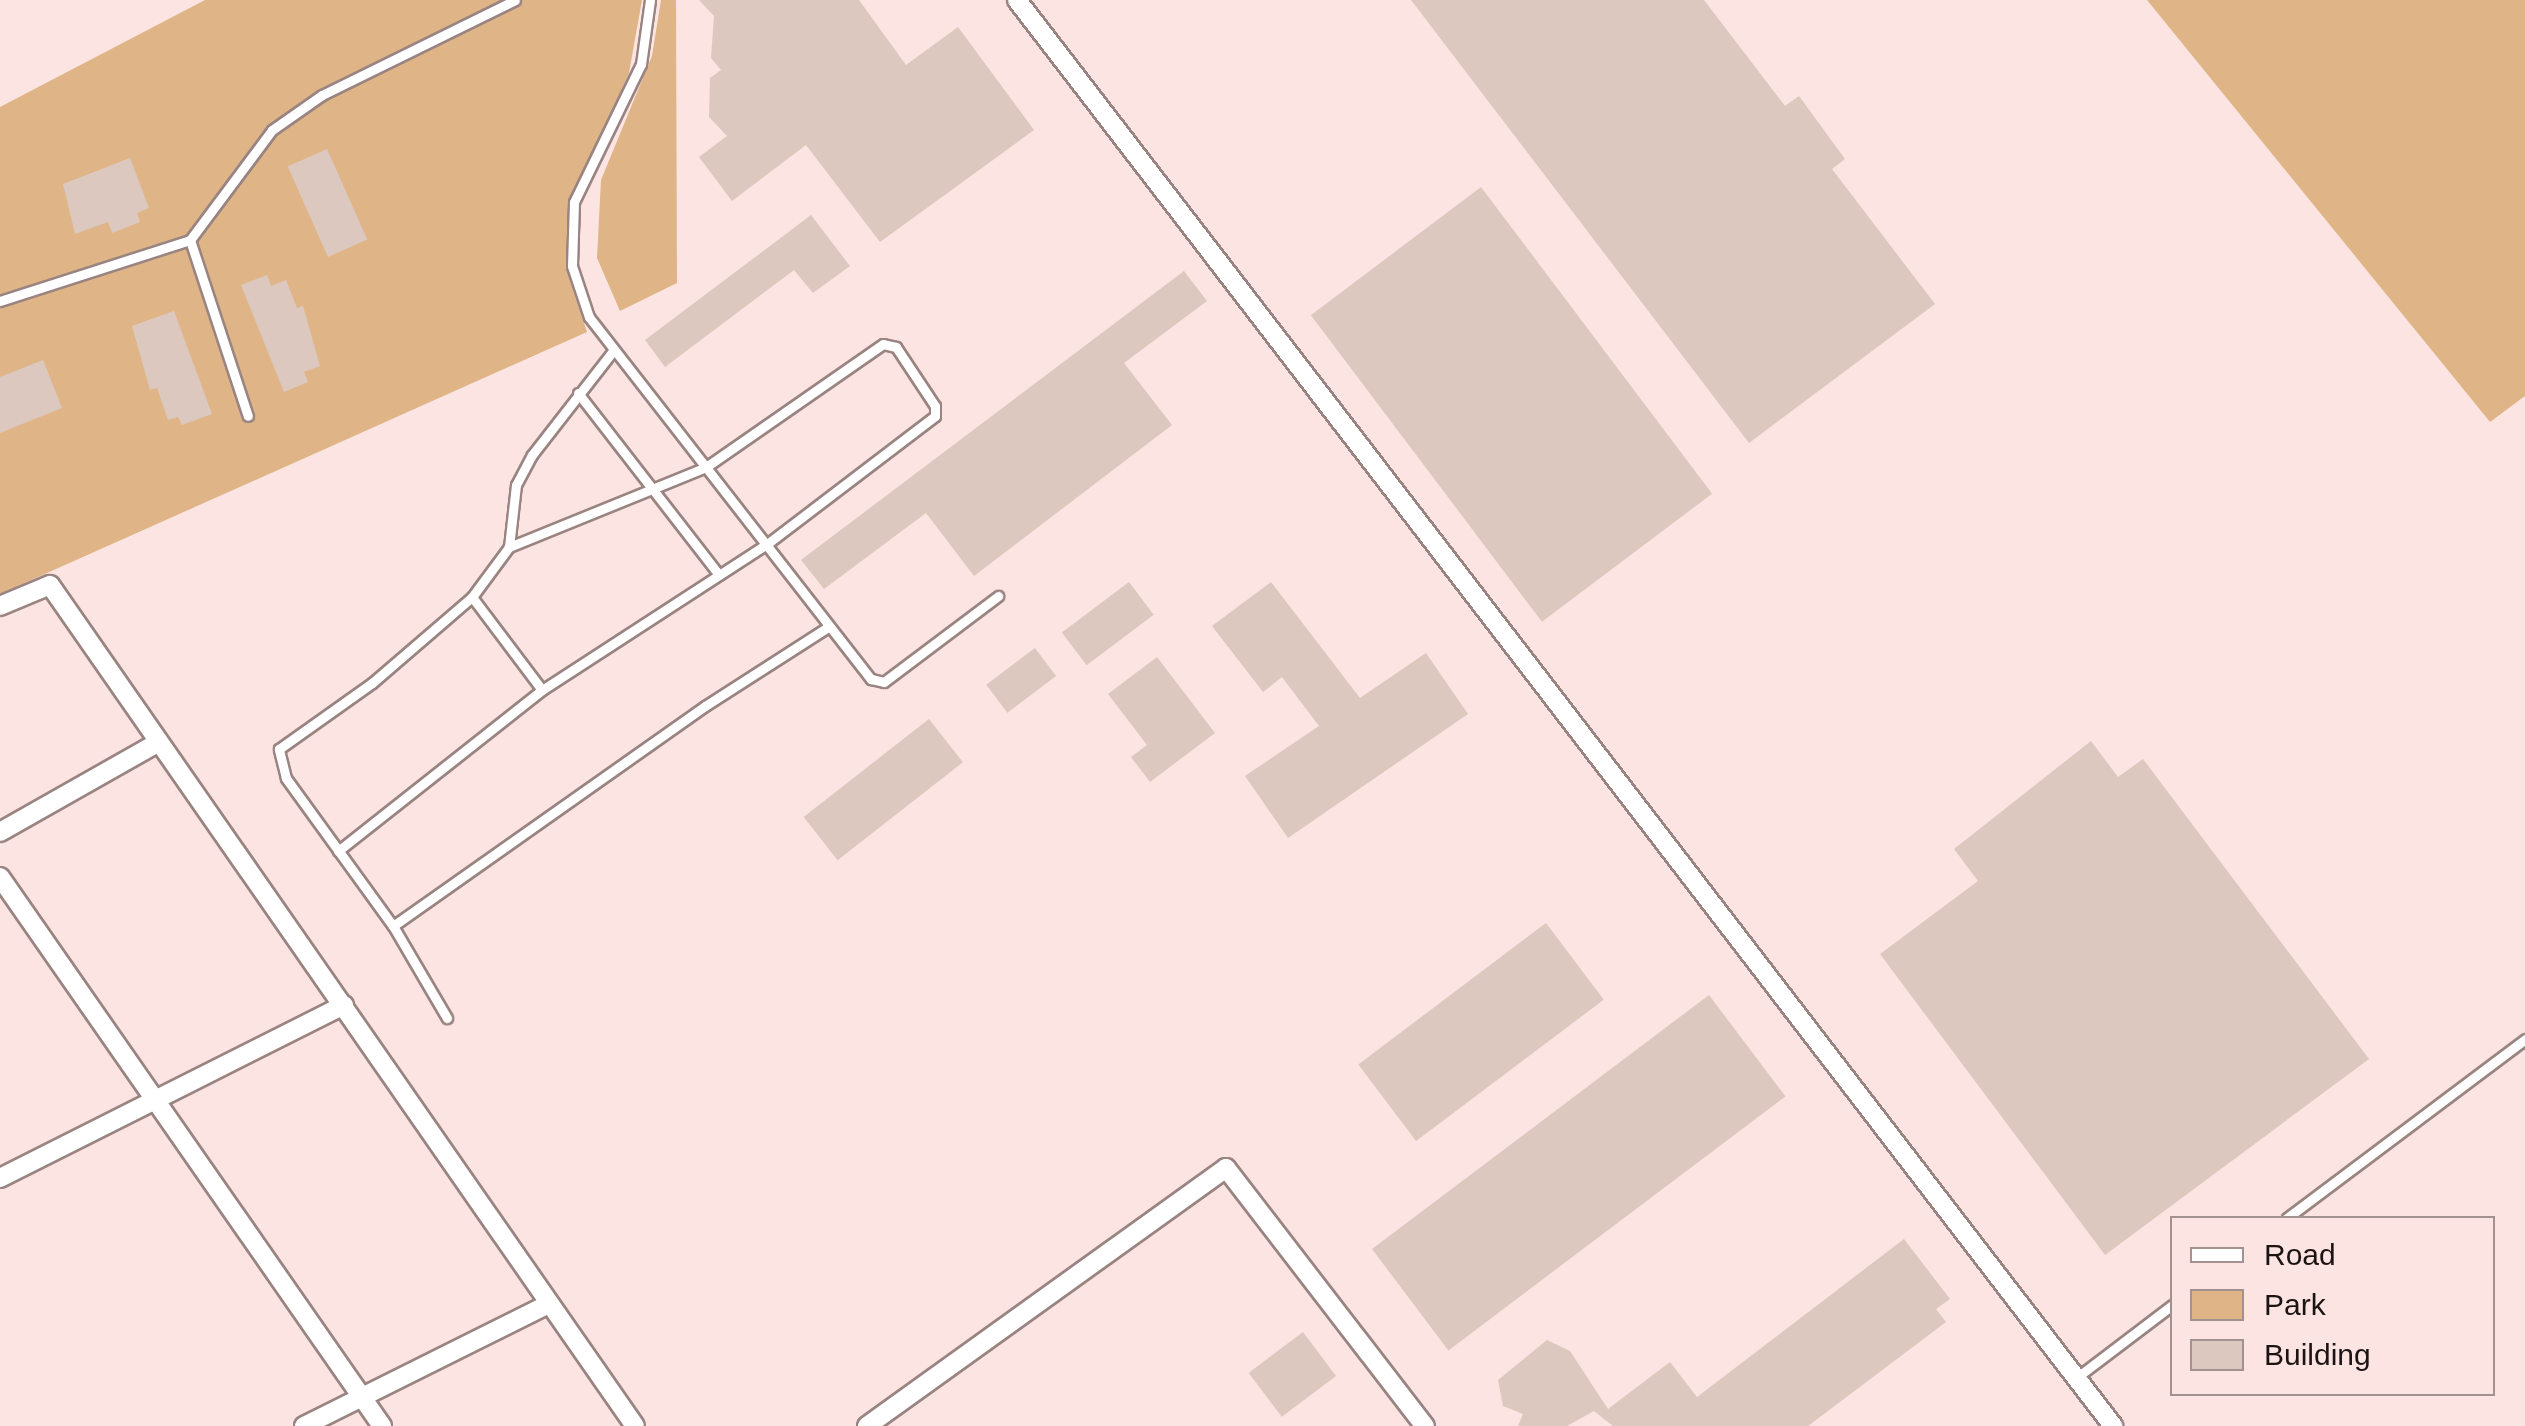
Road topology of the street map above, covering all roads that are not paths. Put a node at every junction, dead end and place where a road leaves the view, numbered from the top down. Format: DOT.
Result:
graph roads {
  1 [pos="515,0"];
  2 [pos="650,0"];
  3 [pos="1017,0"];
  4 [pos="190,240"];
  5 [pos="0,300"];
  6 [pos="613,351"];
  7 [pos="578,393"];
  8 [pos="248,416"];
  9 [pos="706,467"];
  10 [pos="653,494"];
  11 [pos="767,544"];
  12 [pos="508,547"];
  13 [pos="719,576"];
  14 [pos="998,596"];
  15 [pos="472,597"];
  16 [pos="0,606"];
  17 [pos="828,627"];
  18 [pos="542,690"];
  19 [pos="157,743"];
  20 [pos="0,832"];
  21 [pos="338,851"];
  22 [pos="0,878"];
  23 [pos="392,926"];
  24 [pos="344,1004"];
  25 [pos="447,1018"];
  26 [pos="2525,1039"];
  27 [pos="156,1100"];
  28 [pos="0,1178"];
  29 [pos="2290,1216"];
  30 [pos="549,1304"];
  31 [pos="2170,1308"];
  32 [pos="2076,1378"];
  33 [pos="360,1400"];
  34 [pos="304,1426"];
  35 [pos="382,1426"];
  36 [pos="635,1426"];
  37 [pos="867,1426"];
  38 [pos="1426,1426"];
  39 [pos="2113,1426"];
  1 -- 4 [label="lane"];
  2 -- 6 [label="lane"];
  3 -- 32 [label="street"];
  4 -- 5 [label="lane"];
  4 -- 8 [label="lane"];
  6 -- 7 [label="lane"];
  6 -- 9 [label="lane"];
  7 -- 10 [label="lane"];
  7 -- 12 [label="lane"];
  9 -- 10 [label="lane"];
  9 -- 11 [label="lane"];
  9 -- 11 [label="lane"];
  10 -- 12 [label="lane"];
  10 -- 13 [label="lane"];
  11 -- 13 [label="lane"];
  11 -- 17 [label="lane"];
  12 -- 15 [label="lane"];
  13 -- 18 [label="lane"];
  14 -- 17 [label="lane"];
  15 -- 18 [label="lane"];
  15 -- 21 [label="lane"];
  16 -- 19 [label="street"];
  17 -- 23 [label="lane"];
  18 -- 21 [label="lane"];
  19 -- 20 [label="street"];
  19 -- 24 [label="street"];
  21 -- 23 [label="lane"];
  22 -- 27 [label="street"];
  23 -- 25 [label="lane"];
  24 -- 27 [label="street"];
  24 -- 30 [label="street"];
  26 -- 29 [label="lane"];
  27 -- 28 [label="street"];
  27 -- 33 [label="street"];
  30 -- 33 [label="street"];
  30 -- 36 [label="street"];
  31 -- 32 [label="lane"];
  32 -- 39 [label="street"];
  33 -- 34 [label="street"];
  33 -- 35 [label="street"];
  37 -- 38 [label="street"];
}
